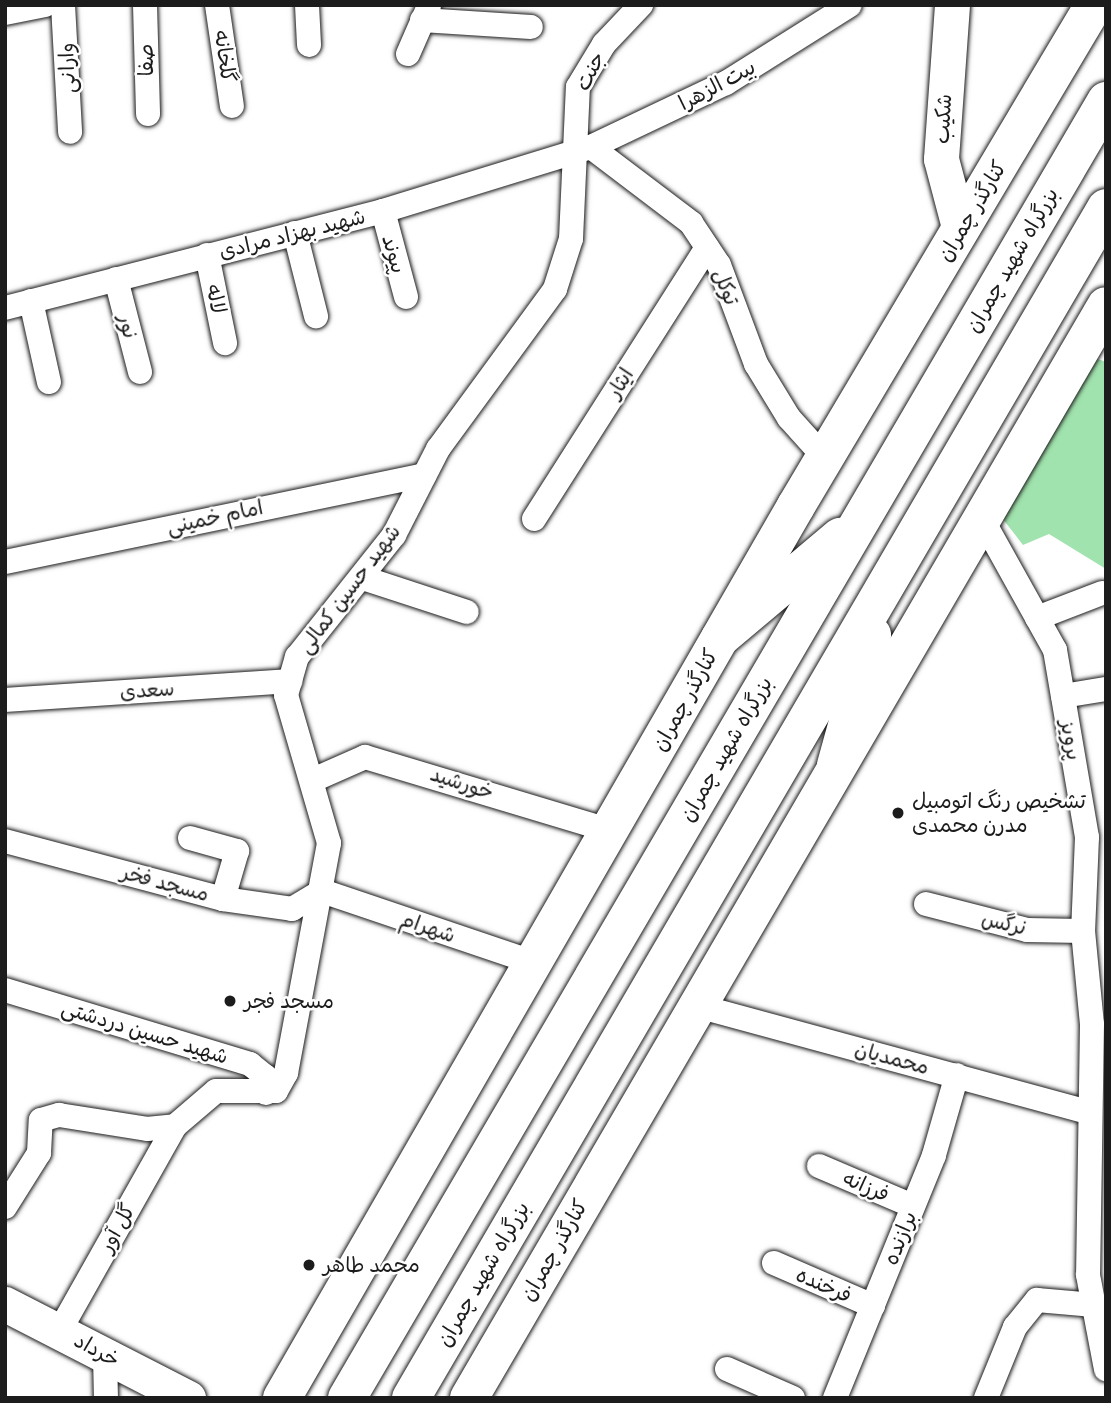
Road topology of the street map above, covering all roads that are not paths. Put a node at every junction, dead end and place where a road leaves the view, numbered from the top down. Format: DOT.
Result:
graph roads {
  1 [pos="45,5"];
  2 [pos="63,5"];
  3 [pos="145,5"];
  4 [pos="218,5"];
  5 [pos="307,5"];
  6 [pos="641,5"];
  7 [pos="952,5"];
  8 [pos="1094,5"];
  9 [pos="39,6"];
  10 [pos="846,6"];
  11 [pos="5,13"];
  12 [pos="426,13"];
  13 [pos="531,27"];
  14 [pos="309,45"];
  15 [pos="408,54"];
  16 [pos="1106,101"];
  17 [pos="232,106"];
  18 [pos="148,114"];
  19 [pos="70,132"];
  20 [pos="584,149"];
  21 [pos="1106,208"];
  22 [pos="383,211"];
  23 [pos="960,231"];
  24 [pos="295,233"];
  25 [pos="707,247"];
  26 [pos="207,256"];
  27 [pos="116,279"];
  28 [pos="406,297"];
  29 [pos="31,301"];
  30 [pos="1106,306"];
  31 [pos="5,308"];
  32 [pos="316,316"];
  33 [pos="225,342"];
  34 [pos="140,372"];
  35 [pos="49,382"];
  36 [pos="825,458"];
  37 [pos="424,475"];
  38 [pos="981,517"];
  39 [pos="534,519"];
  40 [pos="860,519"];
  41 [pos="5,562"];
  42 [pos="363,578"];
  43 [pos="886,584"];
  44 [pos="1102,593"];
  45 [pos="467,612"];
  46 [pos="1037,618"];
  47 [pos="720,638"];
  48 [pos="290,681"];
  49 [pos="1106,689"];
  50 [pos="1063,696"];
  51 [pos="5,700"];
  52 [pos="836,765"];
  53 [pos="313,780"];
  54 [pos="612,831"];
  55 [pos="190,838"];
  56 [pos="5,841"];
  57 [pos="322,891"];
  58 [pos="223,899"];
  59 [pos="926,904"];
  60 [pos="1083,932"];
  61 [pos="535,963"];
  62 [pos="5,990"];
  63 [pos="694,1005"];
  64 [pos="1099,1024"];
  65 [pos="957,1075"];
  66 [pos="266,1093"];
  67 [pos="1089,1112"];
  68 [pos="175,1126"];
  69 [pos="819,1166"];
  70 [pos="913,1206"];
  71 [pos="5,1207"];
  72 [pos="774,1263"];
  73 [pos="5,1304"];
  74 [pos="1094,1305"];
  75 [pos="873,1306"];
  76 [pos="60,1330"];
  77 [pos="106,1355"];
  78 [pos="727,1369"];
  79 [pos="1106,1370"];
  80 [pos="281,1397"];
  81 [pos="106,1398"];
  82 [pos="188,1398"];
  83 [pos="346,1398"];
  84 [pos="411,1398"];
  85 [pos="469,1398"];
  86 [pos="793,1398"];
  87 [pos="835,1398"];
  88 [pos="986,1398"];
  1 -- 9 [label="street"];
  2 -- 19 [label="street, وارانی"];
  3 -- 18 [label="street, صفا"];
  4 -- 17 [label="street, گلخانه"];
  5 -- 14 [label="street"];
  6 -- 20 [label="street, جنت"];
  7 -- 23 [label="main road, شکیب"];
  8 -- 23 [label="main road, کنارگذر چمران"];
  9 -- 11 [label="street"];
  10 -- 20 [label="street, بیت الزهرا"];
  12 -- 13 [label="street"];
  12 -- 15 [label="street"];
  16 -- 40 [label="main road, بزرگراه شهید چمران"];
  20 -- 22 [label="street, شهید بهزاد مرادی"];
  20 -- 25 [label="street, توکل"];
  20 -- 37 [label="street, شهید حسین کمالی"];
  21 -- 43 [label="main road, بزرگراه شهید چمران"];
  22 -- 24 [label="street, شهید بهزاد مرادی"];
  22 -- 28 [label="street, پیوند"];
  23 -- 36 [label="main road, کنارگذر چمران"];
  24 -- 26 [label="street, شهید بهزاد مرادی"];
  24 -- 32 [label="street"];
  25 -- 36 [label="street, توکل"];
  25 -- 39 [label="street, ایثار"];
  26 -- 27 [label="street, شهید بهزاد مرادی"];
  26 -- 33 [label="street, لاله"];
  27 -- 29 [label="street, شهید بهزاد مرادی"];
  27 -- 34 [label="street, نور"];
  29 -- 31 [label="street, شهید بهزاد مرادی"];
  29 -- 35 [label="street"];
  30 -- 38 [label="main road, کنارگذر چمران"];
  36 -- 47 [label="main road, کنارگذر چمران"];
  37 -- 41 [label="street, امام خمینی"];
  37 -- 42 [label="street, شهید حسین کمالی"];
  38 -- 46 [label="street, پرویز"];
  38 -- 52 [label="main road, کنارگذر چمران"];
  40 -- 47 [label="main road"];
  40 -- 83 [label="main road, بزرگراه شهید چمران"];
  42 -- 45 [label="street"];
  42 -- 48 [label="street, شهید حسین کمالی"];
  43 -- 52 [label="main road"];
  43 -- 84 [label="main road, بزرگراه شهید چمران"];
  44 -- 46 [label="street"];
  46 -- 50 [label="street, پرویز"];
  47 -- 54 [label="main road, کنارگذر چمران"];
  48 -- 51 [label="street, سعدی"];
  48 -- 53 [label="street, شهید حسین کمالی"];
  49 -- 50 [label="street"];
  50 -- 60 [label="street, پرویز"];
  52 -- 63 [label="main road, کنارگذر چمران"];
  53 -- 54 [label="street, خورشید"];
  53 -- 57 [label="street, شهید حسین کمالی"];
  54 -- 61 [label="main road, کنارگذر چمران"];
  55 -- 58 [label="street"];
  56 -- 58 [label="street, مسجد فخر"];
  57 -- 58 [label="street, مسجد فخر"];
  57 -- 61 [label="street, شهرام"];
  57 -- 66 [label="street, شهید حسین کمالی"];
  59 -- 60 [label="street, نرگس"];
  60 -- 64 [label="street, پرویز"];
  61 -- 80 [label="main road, کنارگذر چمران"];
  62 -- 66 [label="street, شهید حسین دردشتی"];
  63 -- 65 [label="street, محمدیان"];
  63 -- 85 [label="main road, کنارگذر چمران"];
  64 -- 67 [label="street, پرویز"];
  65 -- 67 [label="street, محمدیان"];
  65 -- 70 [label="street, برازنده"];
  66 -- 68 [label="street"];
  67 -- 74 [label="street, پرویز"];
  68 -- 71 [label="street"];
  68 -- 76 [label="street, گل آور"];
  69 -- 70 [label="street, فرزانه"];
  70 -- 75 [label="street, برازنده"];
  72 -- 75 [label="street, فرخنده"];
  73 -- 76 [label="main road, خرداد"];
  74 -- 79 [label="street, پرویز"];
  74 -- 88 [label="street"];
  75 -- 87 [label="street, برازنده"];
  76 -- 77 [label="main road, خرداد"];
  77 -- 81 [label="street"];
  77 -- 82 [label="main road, خرداد"];
  78 -- 86 [label="street"];
}
